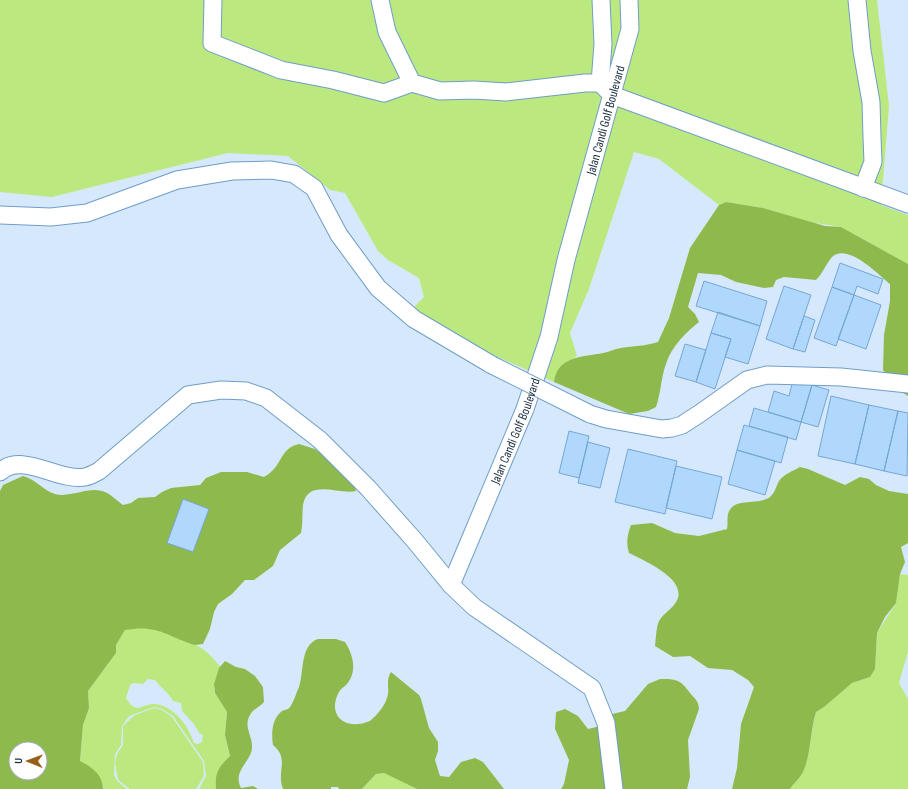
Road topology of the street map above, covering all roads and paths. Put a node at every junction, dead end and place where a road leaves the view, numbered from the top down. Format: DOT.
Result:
graph roads {
  1 [pos="213,0"];
  2 [pos="380,0"];
  3 [pos="600,0"];
  4 [pos="629,0"];
  5 [pos="857,0"];
  6 [pos="412,82"];
  7 [pos="606,89"];
  8 [pos="863,188"];
  9 [pos="908,204"];
  10 [pos="0,214"];
  11 [pos="908,384"];
  12 [pos="0,472"];
  13 [pos="451,586"];
  14 [pos="614,789"];
  1 -- 6 [label="street"];
  2 -- 6 [label="street"];
  3 -- 7 [label="street"];
  4 -- 7 [label="street, Jalan Candi Golf Boulevard"];
  5 -- 8 [label="street"];
  6 -- 7 [label="street"];
  7 -- 8 [label="street"];
  7 -- 13 [label="street, Jalan Candi Golf Boulevard"];
  8 -- 9 [label="street"];
  10 -- 11 [label="street, bridge"];
  12 -- 13 [label="street"];
  13 -- 14 [label="street"];
}
